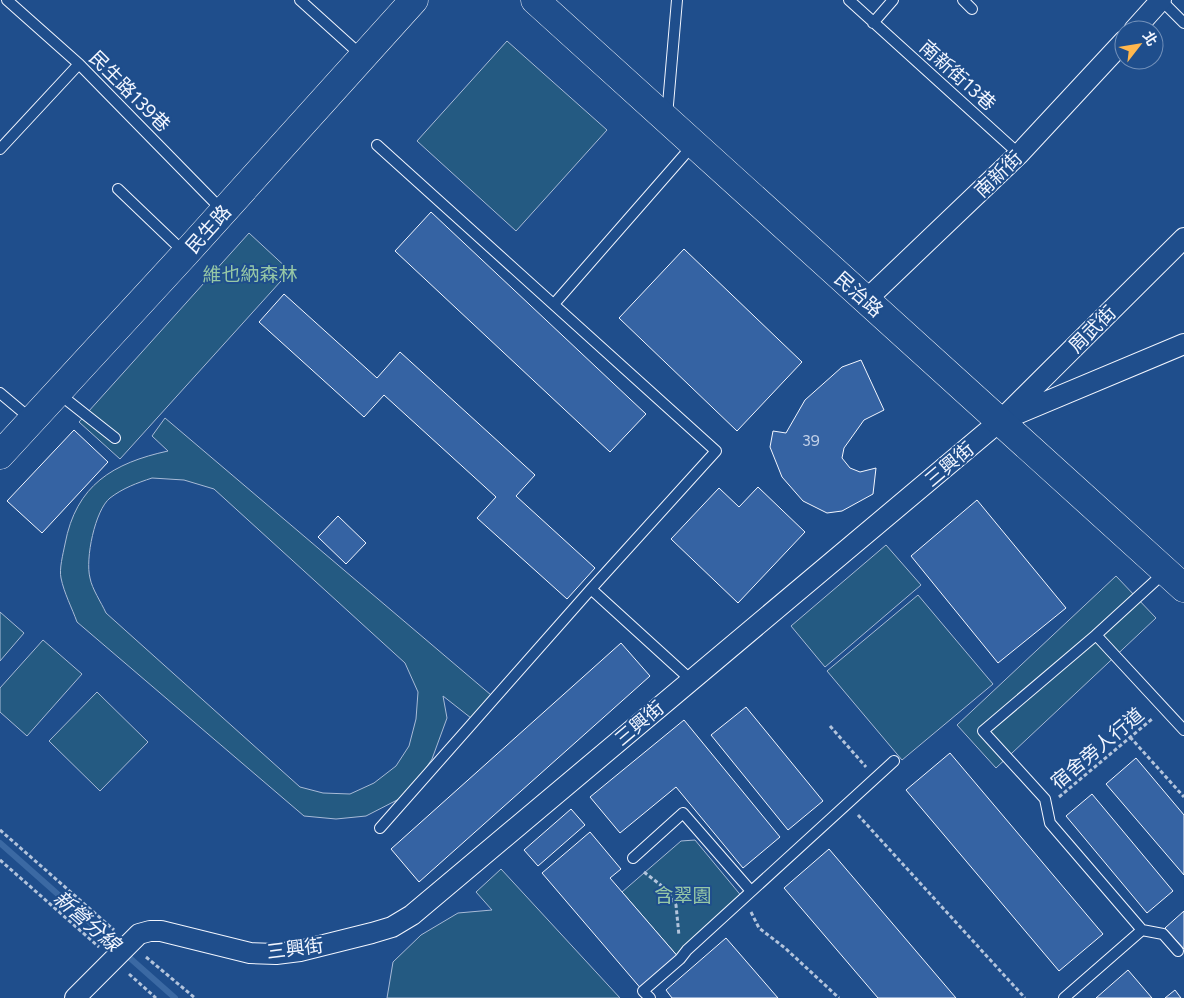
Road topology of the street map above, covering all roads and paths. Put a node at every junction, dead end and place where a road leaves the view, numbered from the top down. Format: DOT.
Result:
graph roads {
  1 [pos="7,0"];
  2 [pos="300,0"];
  3 [pos="414,0"];
  4 [pos="535,0"];
  5 [pos="677,0"];
  6 [pos="849,0"];
  7 [pos="893,0"];
  8 [pos="963,0"];
  9 [pos="1161,0"];
  10 [pos="972,9"];
  11 [pos="1143,20"];
  12 [pos="873,23"];
  13 [pos="1184,23"];
  14 [pos="1114,52"];
  15 [pos="362,56"];
  16 [pos="79,64"];
  17 [pos="667,120"];
  18 [pos="377,145"];
  19 [pos="693,145"];
  20 [pos="0,149"];
  21 [pos="1019,154"];
  22 [pos="118,189"];
  23 [pos="224,212"];
  24 [pos="1184,238"];
  25 [pos="185,254"];
  26 [pos="866,300"];
  27 [pos="554,304"];
  28 [pos="1184,344"];
  29 [pos="57,392"];
  30 [pos="0,393"];
  31 [pos="32,419"];
  32 [pos="1000,421"];
  33 [pos="115,438"];
  34 [pos="0,455"];
  35 [pos="1175,580"];
  36 [pos="591,589"];
  37 [pos="1096,635"];
  38 [pos="690,680"];
  39 [pos="1164,709"];
  40 [pos="830,726"];
  41 [pos="1184,730"];
  42 [pos="1130,737"];
  43 [pos="894,761"];
  44 [pos="876,778"];
  45 [pos="1184,797"];
  46 [pos="847,803"];
  47 [pos="1047,807"];
  48 [pos="380,828"];
  49 [pos="0,830"];
  50 [pos="633,858"];
  51 [pos="0,860"];
  52 [pos="644,872"];
  53 [pos="747,894"];
  54 [pos="1142,930"];
  55 [pos="123,938"];
  56 [pos="687,950"];
  57 [pos="1178,951"];
  58 [pos="107,954"];
  59 [pos="146,957"];
  60 [pos="128,973"];
  61 [pos="74,998"];
  62 [pos="156,998"];
  63 [pos="195,998"];
  64 [pos="650,998"];
  65 [pos="839,998"];
  66 [pos="1025,998"];
  67 [pos="1064,998"];
  1 -- 16 [label="lane, 民生路139巷"];
  2 -- 15 [label="lane"];
  3 -- 15 [label="street, 民生路"];
  4 -- 17 [label="street, 民治路"];
  5 -- 17 [label="lane"];
  6 -- 12 [label="lane, 南新街13巷"];
  7 -- 12 [label="lane"];
  8 -- 10 [label="lane"];
  9 -- 11 [label="street"];
  9 -- 13 [label="lane"];
  12 -- 21 [label="lane, 南新街13巷"];
  14 -- 21 [label="street, 南新街"];
  15 -- 23 [label="street, 民生路"];
  16 -- 20 [label="lane"];
  16 -- 23 [label="lane, 民生路139巷"];
  17 -- 19 [label="street, 民治路"];
  18 -- 27 [label="lane"];
  19 -- 26 [label="street, 民治路"];
  19 -- 27 [label="lane"];
  21 -- 26 [label="street, 南新街"];
  22 -- 25 [label="lane"];
  23 -- 25 [label="street, 民生路"];
  24 -- 32 [label="street, 周武街"];
  25 -- 29 [label="street, 民生路"];
  26 -- 32 [label="street, 民治路"];
  27 -- 36 [label="lane"];
  28 -- 32 [label="street, 三興街"];
  29 -- 31 [label="street, 民生路"];
  29 -- 33 [label="lane"];
  30 -- 31 [label="lane"];
  31 -- 34 [label="street, 民生路"];
  32 -- 35 [label="street, 民治路"];
  32 -- 38 [label="street, 三興街"];
  35 -- 37 [label="lane"];
  36 -- 38 [label="lane"];
  36 -- 48 [label="lane"];
  37 -- 39 [label="lane"];
  37 -- 47 [label="lane"];
  38 -- 55 [label="street, 三興街"];
  39 -- 41 [label="lane"];
  39 -- 42 [label="path, 宿舍旁人行道"];
  40 -- 44 [label="path"];
  42 -- 45 [label="path"];
  42 -- 47 [label="path, 宿舍旁人行道"];
  43 -- 44 [label="lane"];
  44 -- 46 [label="lane"];
  46 -- 53 [label="lane"];
  46 -- 66 [label="path"];
  47 -- 54 [label="lane"];
  49 -- 55 [label="path"];
  50 -- 53 [label="lane"];
  51 -- 58 [label="path"];
  52 -- 56 [label="path"];
  53 -- 56 [label="lane"];
  53 -- 65 [label="path"];
  54 -- 57 [label="lane"];
  54 -- 67 [label="lane"];
  55 -- 58 [label="street, 三興街"];
  56 -- 64 [label="lane"];
  58 -- 61 [label="street, 三興街"];
  59 -- 63 [label="path"];
  60 -- 62 [label="path"];
}
